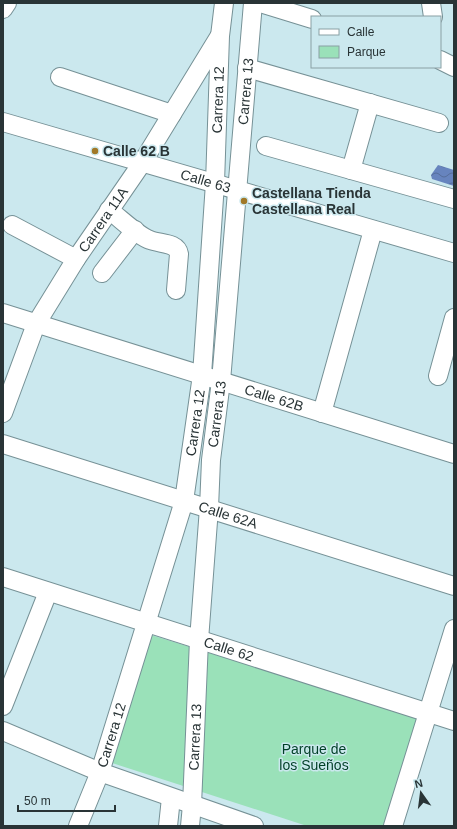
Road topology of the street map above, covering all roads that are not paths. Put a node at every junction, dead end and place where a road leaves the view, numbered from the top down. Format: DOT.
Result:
graph roads {
  1 [pos="7,3"];
  2 [pos="224,3"];
  3 [pos="253,3"];
  4 [pos="260,3"];
  5 [pos="431,3"];
  6 [pos="3,9"];
  7 [pos="433,16"];
  8 [pos="311,19"];
  9 [pos="220,36"];
  10 [pos="441,60"];
  11 [pos="454,66"];
  12 [pos="247,68"];
  13 [pos="60,77"];
  14 [pos="370,103"];
  15 [pos="172,114"];
  16 [pos="3,122"];
  17 [pos="439,123"];
  18 [pos="266,146"];
  19 [pos="142,163"];
  20 [pos="351,170"];
  21 [pos="215,183"];
  22 [pos="237,190"];
  23 [pos="454,199"];
  24 [pos="109,210"];
  25 [pos="12,225"];
  26 [pos="135,230"];
  27 [pos="373,230"];
  28 [pos="454,254"];
  29 [pos="76,258"];
  30 [pos="102,273"];
  31 [pos="176,290"];
  32 [pos="3,313"];
  33 [pos="454,318"];
  34 [pos="36,324"];
  35 [pos="202,375"];
  36 [pos="438,376"];
  37 [pos="221,381"];
  38 [pos="3,413"];
  39 [pos="322,413"];
  40 [pos="3,444"];
  41 [pos="454,454"];
  42 [pos="184,501"];
  43 [pos="209,508"];
  44 [pos="3,577"];
  45 [pos="454,586"];
  46 [pos="48,592"];
  47 [pos="147,623"];
  48 [pos="454,629"];
  49 [pos="199,640"];
  50 [pos="3,706"];
  51 [pos="428,713"];
  52 [pos="454,721"];
  53 [pos="3,732"];
  54 [pos="100,772"];
  55 [pos="171,798"];
  56 [pos="192,805"];
  57 [pos="78,826"];
  58 [pos="168,826"];
  59 [pos="190,826"];
  60 [pos="254,826"];
  61 [pos="393,826"];
  1 -- 6 [label="street"];
  2 -- 9 [label="street, Carrera 12"];
  3 -- 12 [label="street, Carrera 13"];
  4 -- 8 [label="street"];
  5 -- 7 [label="street"];
  9 -- 15 [label="street, Carrera 11A"];
  9 -- 21 [label="street, Carrera 12"];
  10 -- 11 [label="street"];
  12 -- 14 [label="street"];
  12 -- 22 [label="street, Carrera 13"];
  13 -- 15 [label="street"];
  14 -- 17 [label="street"];
  14 -- 20 [label="street"];
  15 -- 19 [label="street, Carrera 11A"];
  16 -- 19 [label="street, Calle 63"];
  18 -- 20 [label="street"];
  19 -- 21 [label="street, Calle 63"];
  19 -- 24 [label="street, Carrera 11A"];
  20 -- 23 [label="street"];
  21 -- 22 [label="street, Calle 63"];
  21 -- 35 [label="street, Carrera 12"];
  22 -- 27 [label="street, Calle 63"];
  22 -- 37 [label="street, Carrera 13"];
  24 -- 26 [label="street"];
  24 -- 29 [label="street, Carrera 11A"];
  25 -- 29 [label="street"];
  26 -- 30 [label="street"];
  26 -- 31 [label="street"];
  27 -- 28 [label="street, Calle 63"];
  27 -- 39 [label="street"];
  29 -- 34 [label="street, Carrera 11A"];
  32 -- 34 [label="street, Calle 62B"];
  33 -- 36 [label="street"];
  34 -- 35 [label="street, Calle 62B"];
  34 -- 38 [label="street, Carrera 11A"];
  35 -- 37 [label="street, Calle 62B"];
  35 -- 42 [label="street, Carrera 12"];
  37 -- 39 [label="street, Calle 62B"];
  37 -- 43 [label="street, Carrera 13"];
  39 -- 41 [label="street, Calle 62B"];
  40 -- 42 [label="street, Calle 62A"];
  42 -- 43 [label="street, Calle 62A"];
  42 -- 47 [label="street, Carrera 12"];
  43 -- 45 [label="street, Calle 62A"];
  43 -- 49 [label="street, Carrera 13"];
  44 -- 46 [label="street, Calle 62"];
  46 -- 47 [label="street, Calle 62"];
  46 -- 50 [label="street"];
  47 -- 49 [label="street, Calle 62"];
  47 -- 54 [label="street, Carrera 12"];
  48 -- 51 [label="street"];
  49 -- 51 [label="street, Calle 62"];
  49 -- 56 [label="street, Carrera 13"];
  51 -- 52 [label="street, Calle 62"];
  51 -- 61 [label="street"];
  53 -- 54 [label="street"];
  54 -- 55 [label="street"];
  54 -- 57 [label="street, Carrera 12"];
  55 -- 56 [label="street"];
  55 -- 58 [label="street"];
  56 -- 59 [label="street, Carrera 13"];
  56 -- 60 [label="street"];
}
